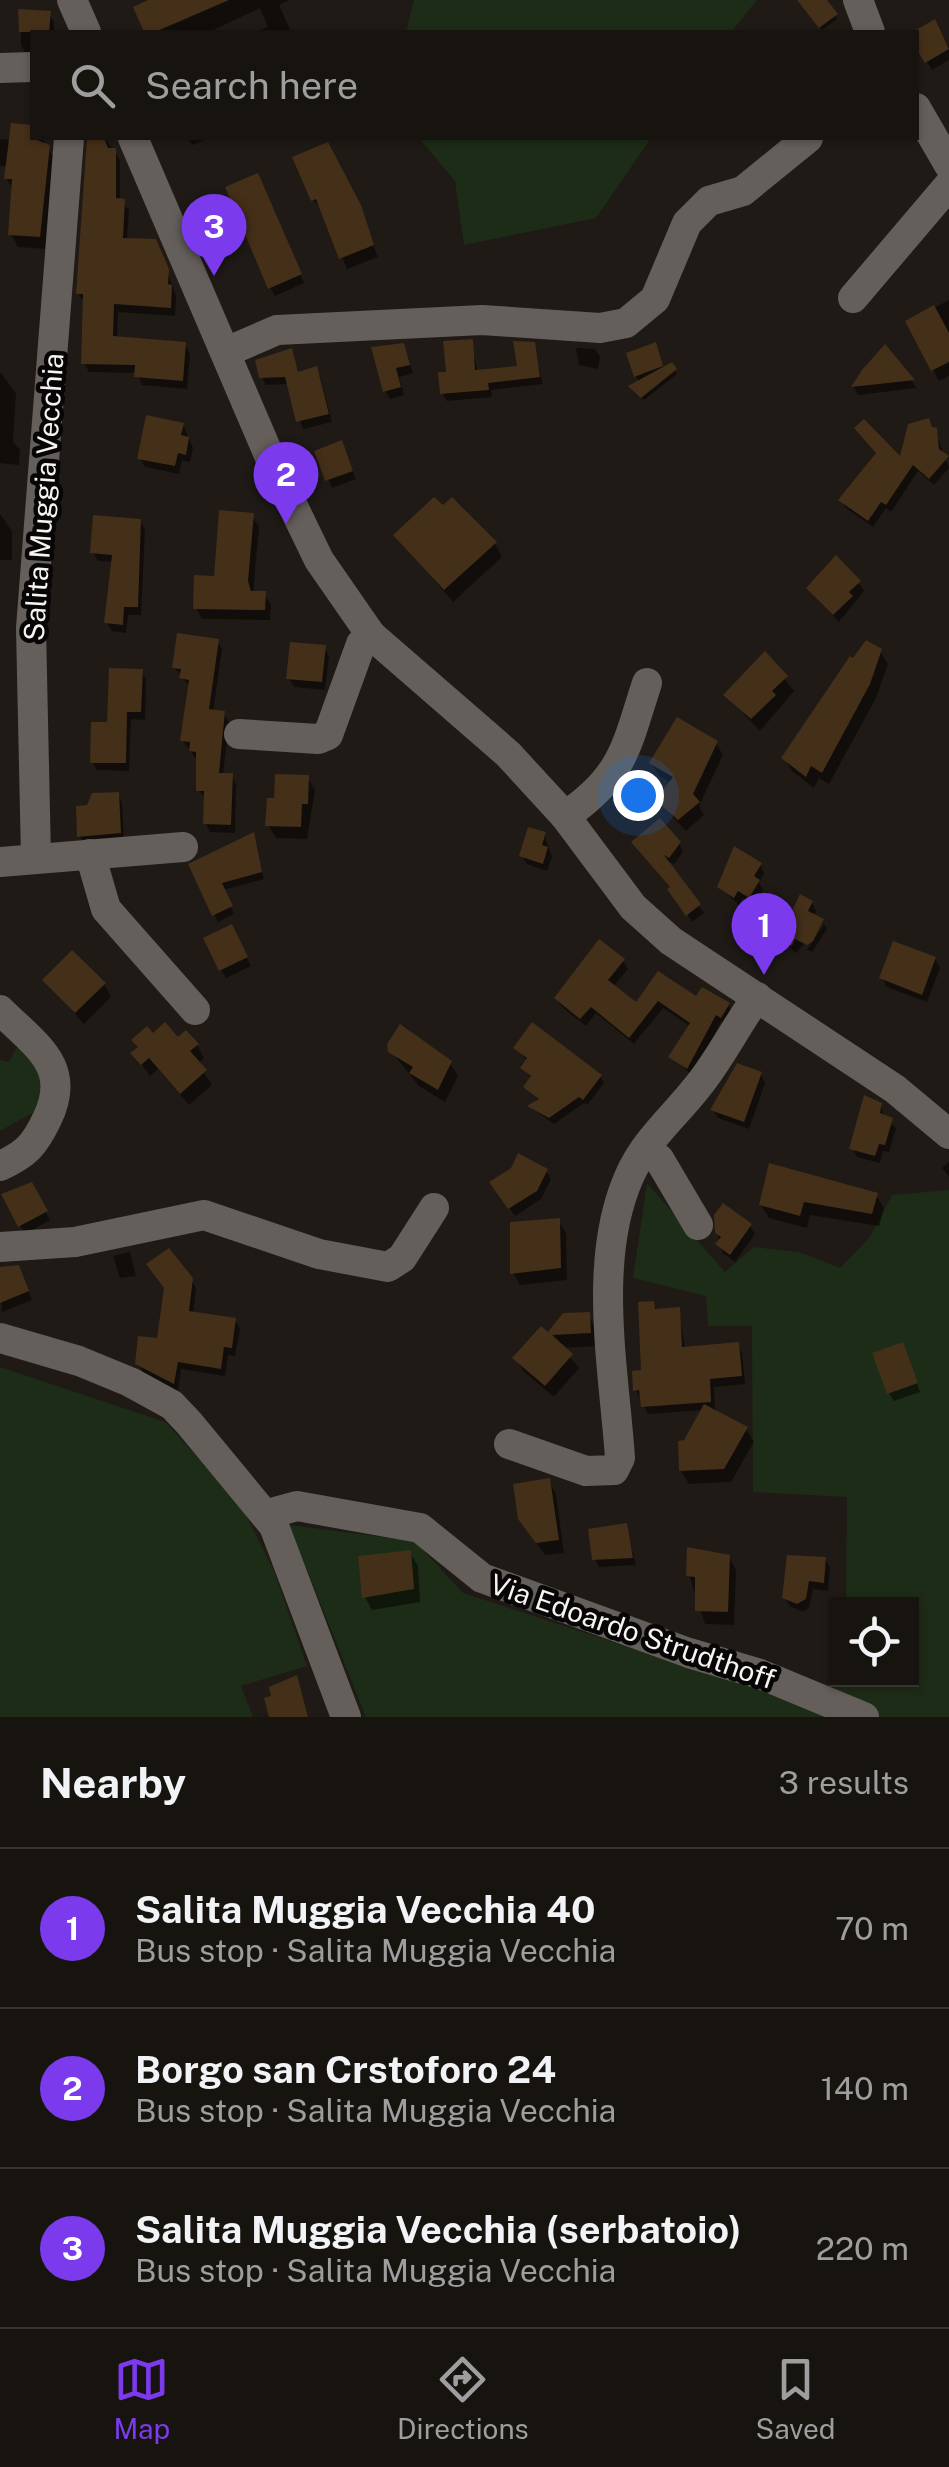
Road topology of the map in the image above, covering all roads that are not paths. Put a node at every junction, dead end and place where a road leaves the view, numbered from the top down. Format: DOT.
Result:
graph roads {
  1 [pos="858,0"];
  2 [pos="869,30"];
  3 [pos="30,67"];
  4 [pos="1,68"];
  5 [pos="919,113"];
  6 [pos="69,140"];
  7 [pos="134,140"];
  8 [pos="806,140"];
  9 [pos="949,166"];
  10 [pos="949,185"];
  11 [pos="853,298"];
  12 [pos="226,352"];
  13 [pos="371,635"];
  14 [pos="648,683"];
  15 [pos="239,734"];
  16 [pos="565,816"];
  17 [pos="184,846"];
  18 [pos="90,854"];
  19 [pos="36,858"];
  20 [pos="0,862"];
  21 [pos="757,997"];
  22 [pos="0,1010"];
  23 [pos="195,1010"];
  24 [pos="44,1124"];
  25 [pos="949,1134"];
  26 [pos="0,1145"];
  27 [pos="645,1149"];
  28 [pos="0,1166"];
  29 [pos="434,1208"];
  30 [pos="698,1224"];
  31 [pos="0,1247"];
  32 [pos="0,1338"];
  33 [pos="509,1444"];
  34 [pos="268,1514"];
  35 [pos="346,1717"];
  36 [pos="864,1717"];
  1 -- 2 [label="street"];
  3 -- 4 [label="street"];
  5 -- 9 [label="street"];
  6 -- 19 [label="street, Salita Muggia Vecchia"];
  7 -- 12 [label="street"];
  8 -- 12 [label="street"];
  10 -- 11 [label="street"];
  12 -- 13 [label="street"];
  13 -- 15 [label="street"];
  13 -- 16 [label="street"];
  14 -- 16 [label="street"];
  16 -- 21 [label="street"];
  17 -- 18 [label="street"];
  18 -- 19 [label="street"];
  18 -- 23 [label="street"];
  19 -- 20 [label="street"];
  21 -- 25 [label="street"];
  21 -- 27 [label="street"];
  22 -- 24 [label="street"];
  24 -- 26 [label="street"];
  24 -- 28 [label="street"];
  27 -- 30 [label="street"];
  27 -- 33 [label="street"];
  29 -- 31 [label="street"];
  32 -- 34 [label="street"];
  34 -- 35 [label="street"];
  34 -- 36 [label="street, Via Edoardo Strudthoff"];
}
